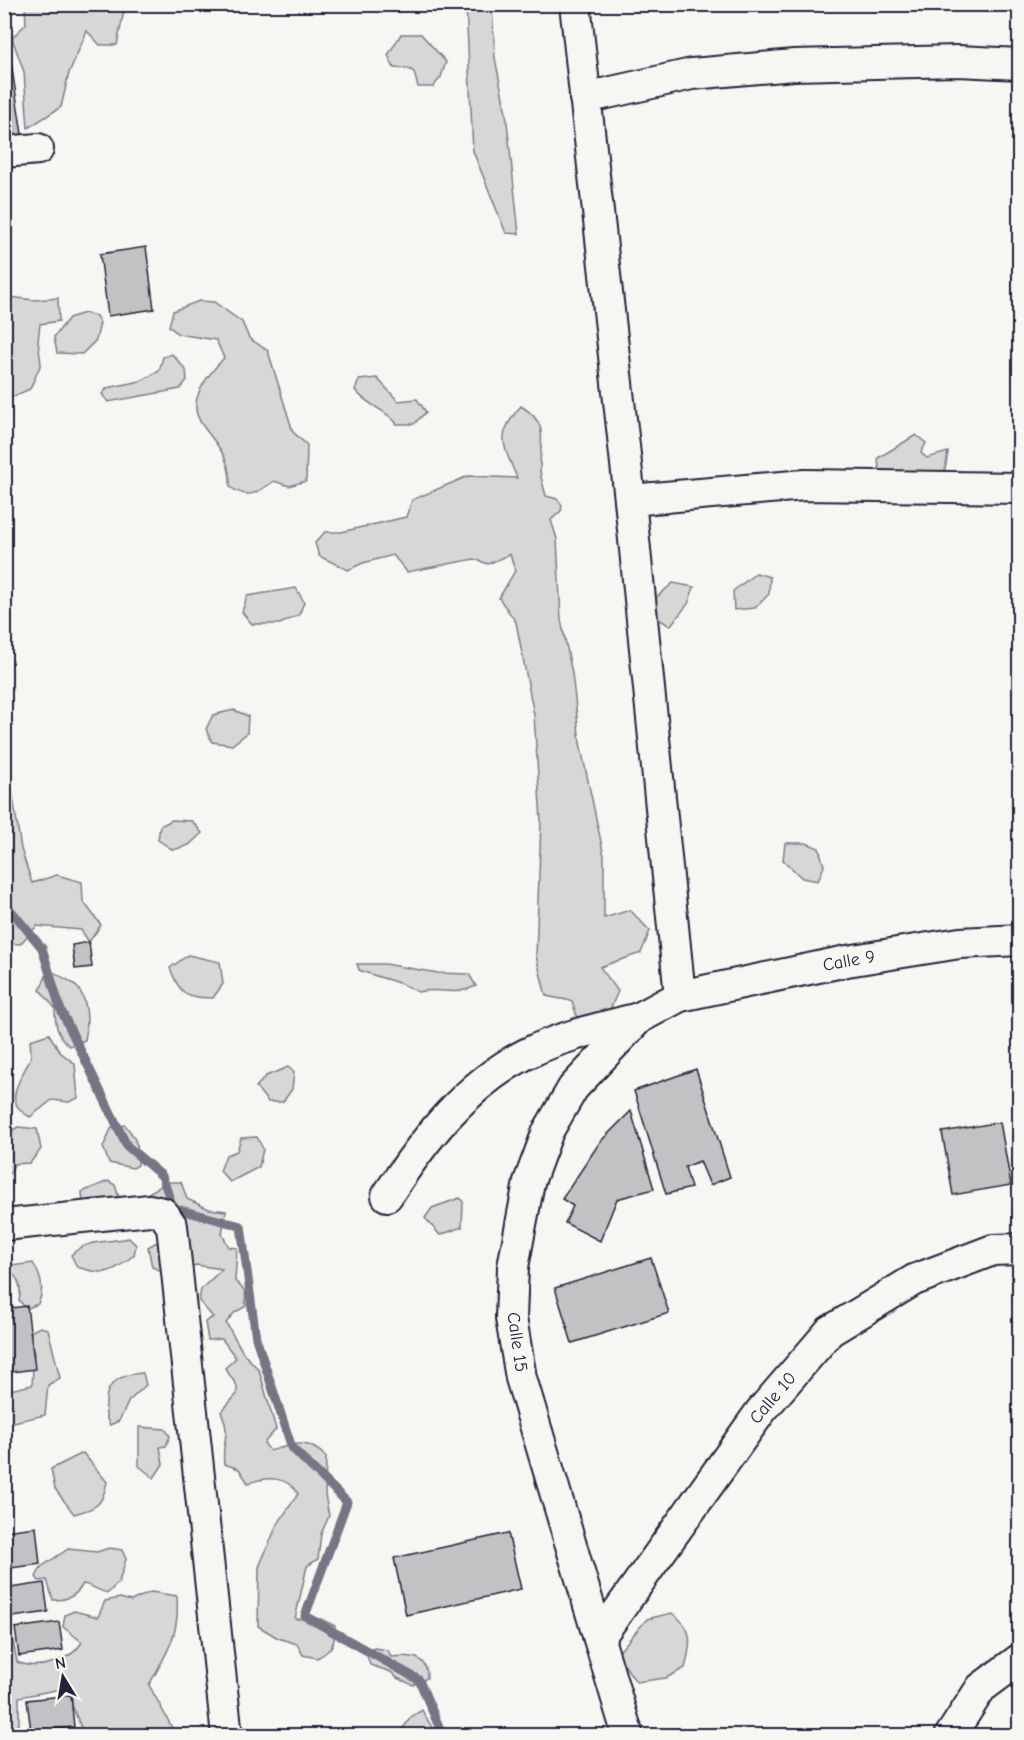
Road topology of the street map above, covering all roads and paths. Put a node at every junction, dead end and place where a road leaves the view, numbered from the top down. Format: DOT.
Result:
graph roads {
  1 [pos="575,4"];
  2 [pos="1020,64"];
  3 [pos="585,98"];
  4 [pos="38,149"];
  5 [pos="4,152"];
  6 [pos="1020,488"];
  7 [pos="630,500"];
  8 [pos="1020,940"];
  9 [pos="680,996"];
  10 [pos="639,1018"];
  11 [pos="387,1196"];
  12 [pos="4,1225"];
  13 [pos="1020,1249"];
  14 [pos="599,1638"];
  15 [pos="1020,1659"];
  16 [pos="227,1736"];
  17 [pos="628,1736"];
  18 [pos="950,1736"];
  1 -- 3 [label="street"];
  2 -- 3 [label="street"];
  3 -- 7 [label="street"];
  4 -- 5 [label="street"];
  6 -- 7 [label="street"];
  7 -- 9 [label="street"];
  8 -- 9 [label="street, Calle 9"];
  9 -- 10 [label="street, Calle 15"];
  10 -- 11 [label="street"];
  10 -- 14 [label="street, Calle 15"];
  12 -- 16 [label="street"];
  13 -- 14 [label="street, Calle 10"];
  14 -- 17 [label="street, Calle 15"];
  15 -- 18 [label="street"];
}
